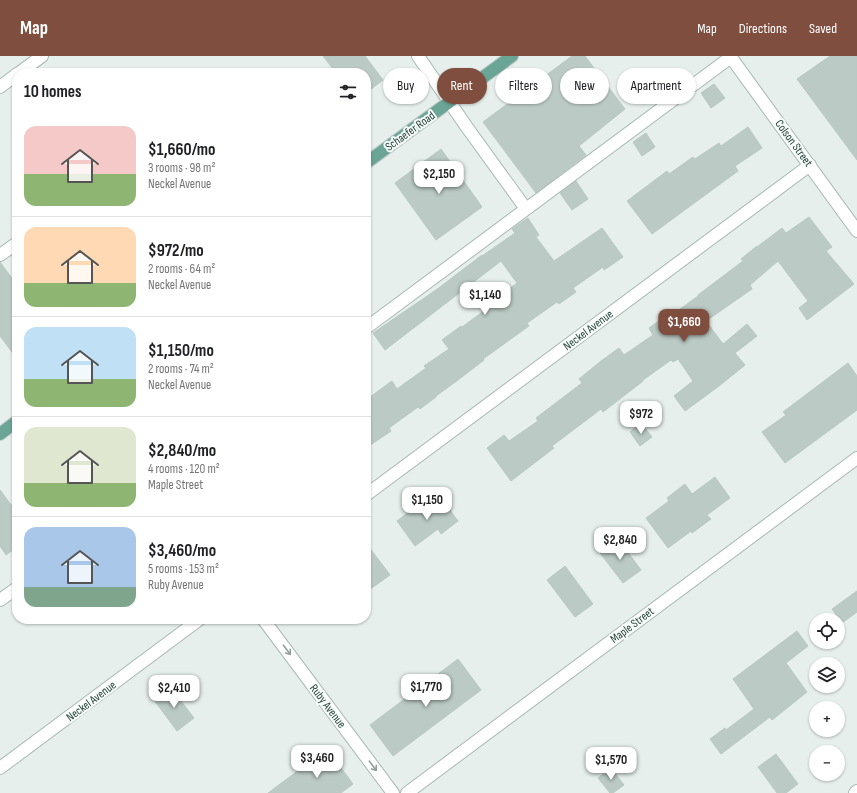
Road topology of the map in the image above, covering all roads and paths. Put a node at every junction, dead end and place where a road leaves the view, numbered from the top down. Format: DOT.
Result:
graph roads {
  1 [pos="42,56"];
  2 [pos="418,56"];
  3 [pos="512,56"];
  4 [pos="731,56"];
  5 [pos="26,68"];
  6 [pos="487,75"];
  7 [pos="12,78"];
  8 [pos="437,83"];
  9 [pos="0,87"];
  10 [pos="447,104"];
  11 [pos="451,104"];
  12 [pos="371,159"];
  13 [pos="810,165"];
  14 [pos="526,209"];
  15 [pos="857,230"];
  16 [pos="12,247"];
  17 [pos="0,255"];
  18 [pos="371,324"];
  19 [pos="12,425"];
  20 [pos="0,434"];
  21 [pos="857,458"];
  22 [pos="371,492"];
  23 [pos="12,592"];
  24 [pos="0,600"];
  25 [pos="193,624"];
  26 [pos="268,624"];
  27 [pos="0,768"];
  28 [pos="393,793"];
  29 [pos="407,793"];
  1 -- 5 [label="street"];
  2 -- 8 [label="street"];
  3 -- 6 [label="main road, Schaefer Road"];
  4 -- 13 [label="street, Colson Street"];
  4 -- 14 [label="street"];
  7 -- 9 [label="street"];
  10 -- 12 [label="main road, Schaefer Road"];
  11 -- 14 [label="street"];
  13 -- 15 [label="street, Colson Street"];
  13 -- 22 [label="street, Neckel Avenue"];
  14 -- 18 [label="street"];
  16 -- 17 [label="street"];
  19 -- 20 [label="main road"];
  21 -- 29 [label="street, Maple Street"];
  23 -- 24 [label="street"];
  25 -- 27 [label="street, Neckel Avenue"];
  26 -- 28 [label="street, Ruby Avenue, one-way"];
}
